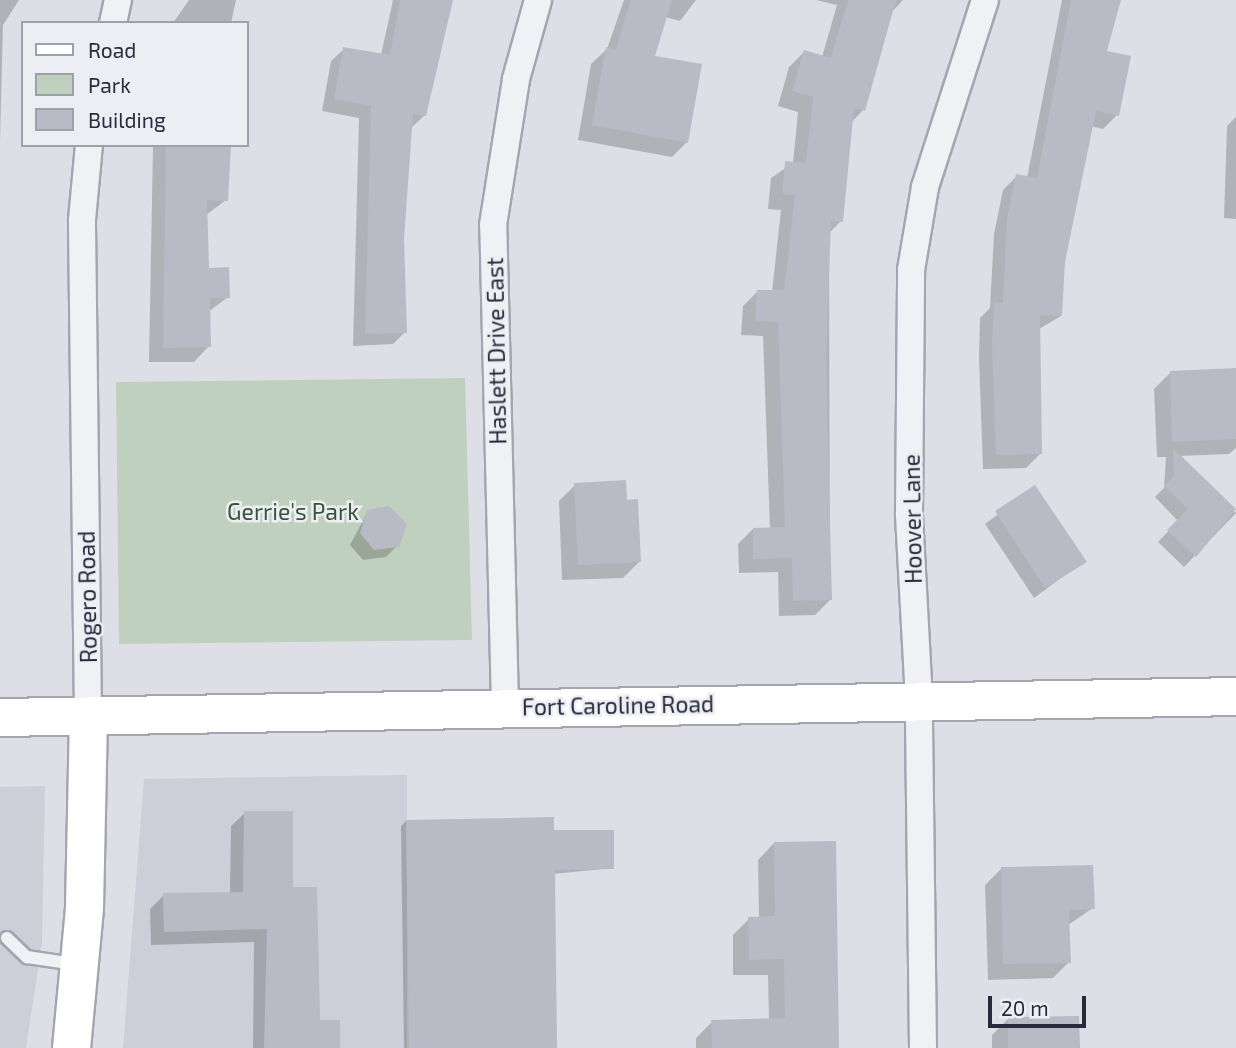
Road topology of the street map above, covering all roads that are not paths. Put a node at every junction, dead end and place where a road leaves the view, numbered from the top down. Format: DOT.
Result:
graph roads {
  1 [pos="118,0"];
  2 [pos="538,0"];
  3 [pos="985,0"];
  4 [pos="113,21"];
  5 [pos="89,147"];
  6 [pos="1236,696"];
  7 [pos="919,700"];
  8 [pos="505,706"];
  9 [pos="88,715"];
  10 [pos="0,717"];
  11 [pos="7,938"];
  12 [pos="80,964"];
  13 [pos="71,1048"];
  14 [pos="923,1048"];
  1 -- 4 [label="street"];
  2 -- 8 [label="street, Haslett Drive East"];
  3 -- 7 [label="street, Hoover Lane"];
  5 -- 9 [label="street, Rogero Road"];
  6 -- 7 [label="street, Fort Caroline Road"];
  7 -- 8 [label="street, Fort Caroline Road"];
  7 -- 14 [label="street, Hoover Lane"];
  8 -- 9 [label="street, Fort Caroline Road"];
  9 -- 10 [label="street, Fort Caroline Road"];
  9 -- 12 [label="street, Rogero Road"];
  11 -- 12 [label="lane"];
  12 -- 13 [label="street, Rogero Road"];
}
